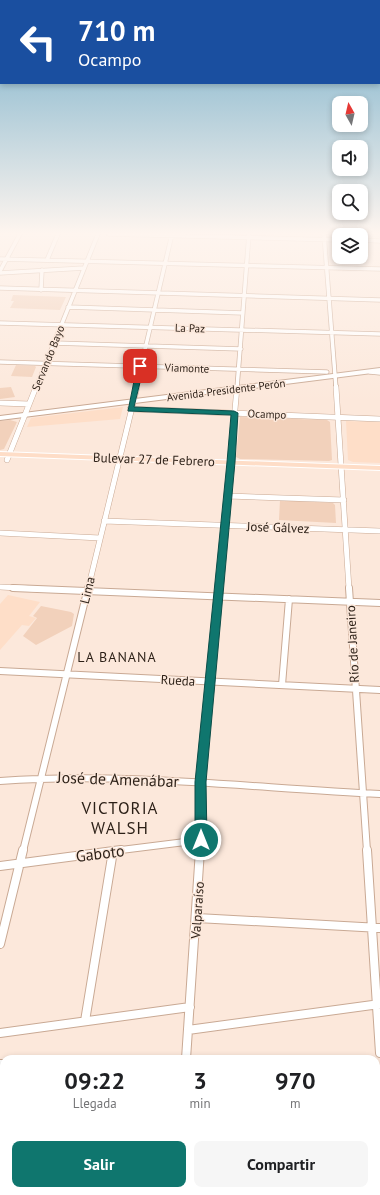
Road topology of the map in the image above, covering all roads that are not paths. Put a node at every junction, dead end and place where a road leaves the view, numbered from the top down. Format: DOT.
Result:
graph roads {
  1 [pos="36,290"];
  2 [pos="41,290"];
  3 [pos="159,290"];
  4 [pos="245,290"];
  5 [pos="328,290"];
  6 [pos="75,291"];
  7 [pos="158,293"];
  8 [pos="244,296"];
  9 [pos="329,298"];
  10 [pos="380,300"];
  11 [pos="68,307"];
  12 [pos="154,310"];
  13 [pos="243,312"];
  14 [pos="0,323"];
  15 [pos="61,324"];
  16 [pos="150,327"];
  17 [pos="242,330"];
  18 [pos="332,332"];
  19 [pos="380,334"];
  20 [pos="54,343"];
  21 [pos="145,346"];
  22 [pos="241,348"];
  23 [pos="0,362"];
  24 [pos="46,363"];
  25 [pos="140,366"];
  26 [pos="380,366"];
  27 [pos="239,370"];
  28 [pos="380,371"];
  29 [pos="327,372"];
  30 [pos="335,374"];
  31 [pos="236,387"];
  32 [pos="132,400"];
  33 [pos="0,403"];
  34 [pos="130,409"];
  35 [pos="27,410"];
  36 [pos="234,413"];
  37 [pos="0,414"];
  38 [pos="338,417"];
  39 [pos="0,418"];
  40 [pos="380,419"];
  41 [pos="0,454"];
  42 [pos="5,458"];
  43 [pos="119,461"];
  44 [pos="231,465"];
  45 [pos="380,468"];
  46 [pos="341,469"];
  47 [pos="380,473"];
  48 [pos="228,496"];
  49 [pos="344,500"];
  50 [pos="104,521"];
  51 [pos="224,525"];
  52 [pos="346,530"];
  53 [pos="380,531"];
  54 [pos="0,533"];
  55 [pos="100,538"];
  56 [pos="0,587"];
  57 [pos="87,591"];
  58 [pos="218,596"];
  59 [pos="288,599"];
  60 [pos="350,602"];
  61 [pos="380,603"];
  62 [pos="0,670"];
  63 [pos="67,674"];
  64 [pos="210,681"];
  65 [pos="282,685"];
  66 [pos="355,688"];
  67 [pos="380,690"];
  68 [pos="42,777"];
  69 [pos="0,781"];
  70 [pos="200,782"];
  71 [pos="363,793"];
  72 [pos="380,794"];
  73 [pos="201,840"];
  74 [pos="113,852"];
  75 [pos="20,863"];
  76 [pos="0,866"];
  77 [pos="197,918"];
  78 [pos="376,928"];
  79 [pos="0,944"];
  80 [pos="378,1005"];
  81 [pos="190,1007"];
  82 [pos="85,1021"];
  83 [pos="188,1030"];
  84 [pos="0,1032"];
  85 [pos="380,1053"];
  86 [pos="186,1055"];
  1 -- 2 [label="street"];
  2 -- 6 [label="street"];
  3 -- 7 [label="street, Lima"];
  4 -- 8 [label="street, Valparaíso"];
  5 -- 9 [label="street, Río de Janeiro"];
  6 -- 7 [label="street"];
  6 -- 11 [label="street, Servando Bayo"];
  7 -- 8 [label="street"];
  7 -- 12 [label="street, Lima"];
  8 -- 9 [label="street"];
  8 -- 13 [label="street, Valparaíso"];
  9 -- 10 [label="street"];
  9 -- 18 [label="street, Río de Janeiro"];
  11 -- 12 [label="street"];
  11 -- 15 [label="street, Servando Bayo"];
  12 -- 13 [label="street"];
  12 -- 16 [label="street, Lima"];
  13 -- 17 [label="street, Valparaíso"];
  14 -- 15 [label="street, La Paz"];
  15 -- 16 [label="street, La Paz"];
  15 -- 20 [label="street, Servando Bayo"];
  16 -- 17 [label="street, La Paz"];
  16 -- 21 [label="street, Lima"];
  17 -- 18 [label="street, La Paz"];
  17 -- 22 [label="street, Valparaíso"];
  18 -- 19 [label="street, La Paz"];
  18 -- 30 [label="street, Río de Janeiro"];
  20 -- 21 [label="street"];
  20 -- 24 [label="street, Servando Bayo"];
  21 -- 22 [label="street"];
  21 -- 25 [label="street, Lima"];
  22 -- 27 [label="street, Valparaíso"];
  23 -- 24 [label="street, Viamonte"];
  24 -- 25 [label="street, Viamonte"];
  24 -- 35 [label="street, Servando Bayo"];
  25 -- 27 [label="street, Viamonte"];
  25 -- 32 [label="street, Lima"];
  26 -- 30 [label="main road, Avenida Presidente Perón"];
  27 -- 29 [label="street, Viamonte"];
  27 -- 31 [label="street, Valparaíso"];
  28 -- 30 [label="main road, Avenida Presidente Perón"];
  29 -- 30 [label="main road, Avenida Presidente Perón"];
  29 -- 31 [label="main road, Avenida Presidente Perón"];
  30 -- 31 [label="main road, Avenida Presidente Perón"];
  30 -- 38 [label="street, Río de Janeiro"];
  31 -- 32 [label="main road, Avenida Presidente Perón"];
  31 -- 36 [label="street, Valparaíso"];
  32 -- 34 [label="street, Lima"];
  32 -- 35 [label="main road, Avenida Presidente Perón"];
  33 -- 35 [label="street"];
  34 -- 36 [label="street, Ocampo"];
  34 -- 43 [label="street, Lima"];
  35 -- 37 [label="main road, Avenida Presidente Perón"];
  35 -- 39 [label="main road, Avenida Presidente Perón"];
  35 -- 42 [label="street, Servando Bayo"];
  36 -- 38 [label="street, Ocampo"];
  36 -- 44 [label="street, Valparaíso"];
  38 -- 40 [label="street, Ocampo"];
  38 -- 46 [label="street, Río de Janeiro"];
  41 -- 42 [label="main road, Bulevar 27 de Febrero"];
  42 -- 43 [label="main road, Bulevar 27 de Febrero"];
  43 -- 44 [label="main road, Bulevar 27 de Febrero"];
  43 -- 50 [label="street, Lima"];
  44 -- 46 [label="main road, Bulevar 27 de Febrero"];
  44 -- 48 [label="street, Valparaíso"];
  45 -- 46 [label="main road, Bulevar 27 de Febrero"];
  46 -- 47 [label="main road, Bulevar 27 de Febrero"];
  46 -- 49 [label="street, Río de Janeiro"];
  48 -- 49 [label="street"];
  48 -- 51 [label="street, Valparaíso"];
  49 -- 52 [label="street, Río de Janeiro"];
  50 -- 51 [label="street, José Gálvez"];
  50 -- 55 [label="street, Lima"];
  51 -- 52 [label="street, José Gálvez"];
  51 -- 58 [label="street, Valparaíso"];
  52 -- 53 [label="street, José Gálvez"];
  52 -- 60 [label="street, Río de Janeiro"];
  54 -- 55 [label="street"];
  55 -- 57 [label="street, Lima"];
  56 -- 57 [label="street"];
  57 -- 58 [label="street"];
  57 -- 63 [label="street, Lima"];
  58 -- 59 [label="street"];
  58 -- 64 [label="street, Valparaíso"];
  59 -- 60 [label="street"];
  59 -- 65 [label="street"];
  60 -- 61 [label="street"];
  60 -- 66 [label="street, Río de Janeiro"];
  62 -- 63 [label="street, Rueda"];
  63 -- 64 [label="street, Rueda"];
  63 -- 68 [label="street, Lima"];
  64 -- 65 [label="street, Rueda"];
  64 -- 70 [label="street, Valparaíso"];
  65 -- 66 [label="street, Rueda"];
  66 -- 67 [label="street, Rueda"];
  66 -- 71 [label="street, Río de Janeiro"];
  68 -- 69 [label="street, José de Amenábar"];
  68 -- 70 [label="street, José de Amenábar"];
  68 -- 75 [label="street, Lima"];
  70 -- 71 [label="street, José de Amenábar"];
  70 -- 73 [label="street, Valparaíso"];
  71 -- 72 [label="street, José de Amenábar"];
  71 -- 78 [label="street, Río de Janeiro"];
  73 -- 74 [label="street, Gaboto"];
  73 -- 77 [label="street, Valparaíso"];
  74 -- 75 [label="street, Gaboto"];
  74 -- 82 [label="street"];
  75 -- 76 [label="street, Gaboto"];
  75 -- 79 [label="street, Lima"];
  77 -- 78 [label="street"];
  77 -- 81 [label="street, Valparaíso"];
  78 -- 80 [label="street, Río de Janeiro"];
  80 -- 83 [label="street"];
  80 -- 85 [label="street, Río de Janeiro"];
  81 -- 82 [label="street"];
  81 -- 83 [label="street, Valparaíso"];
  82 -- 84 [label="street"];
  83 -- 86 [label="street, Valparaíso"];
}
